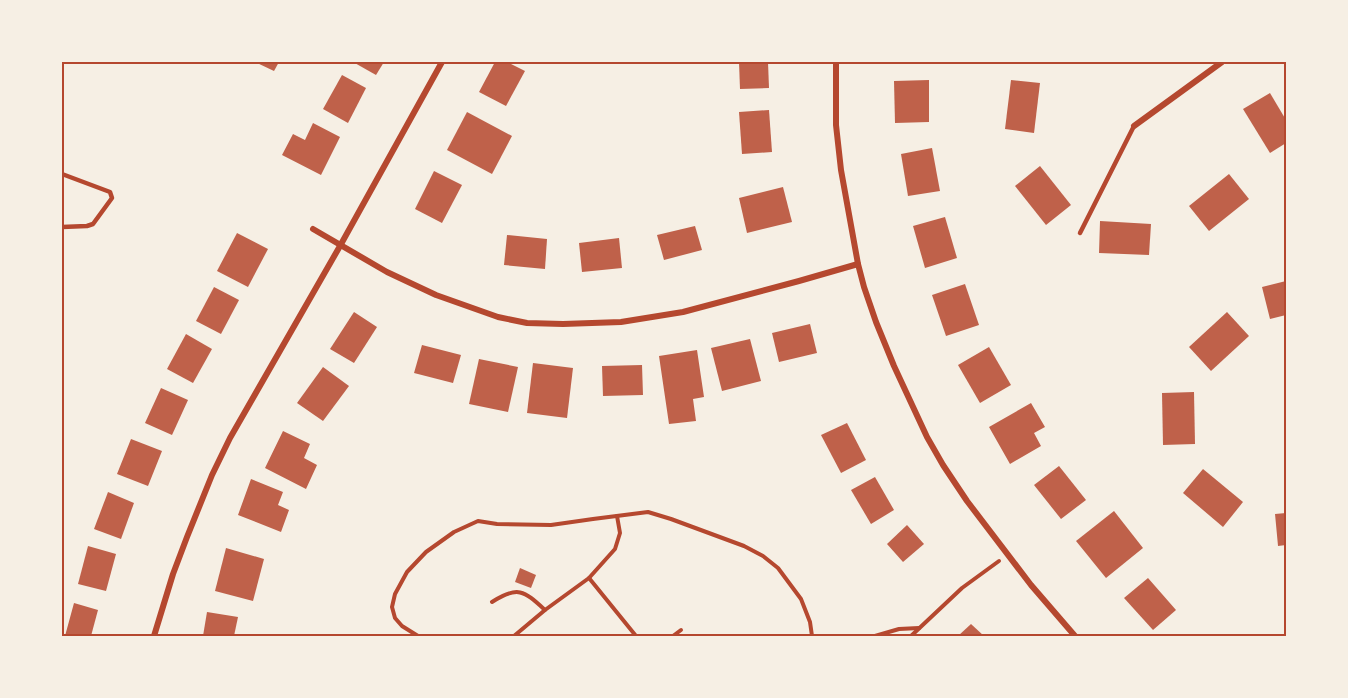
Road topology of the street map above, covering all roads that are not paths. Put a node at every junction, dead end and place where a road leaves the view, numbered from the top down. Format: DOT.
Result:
graph roads {
  1 [pos="442,62"];
  2 [pos="836,62"];
  3 [pos="1222,62"];
  4 [pos="1134,126"];
  5 [pos="62,174"];
  6 [pos="62,227"];
  7 [pos="313,230"];
  8 [pos="1080,233"];
  9 [pos="340,246"];
  10 [pos="858,264"];
  11 [pos="154,636"];
  12 [pos="1075,636"];
  1 -- 9 [label="street"];
  2 -- 10 [label="street"];
  3 -- 4 [label="street"];
  4 -- 8 [label="lane"];
  5 -- 6 [label="lane"];
  7 -- 9 [label="street"];
  9 -- 10 [label="street"];
  9 -- 11 [label="street"];
  10 -- 12 [label="street"];
}
